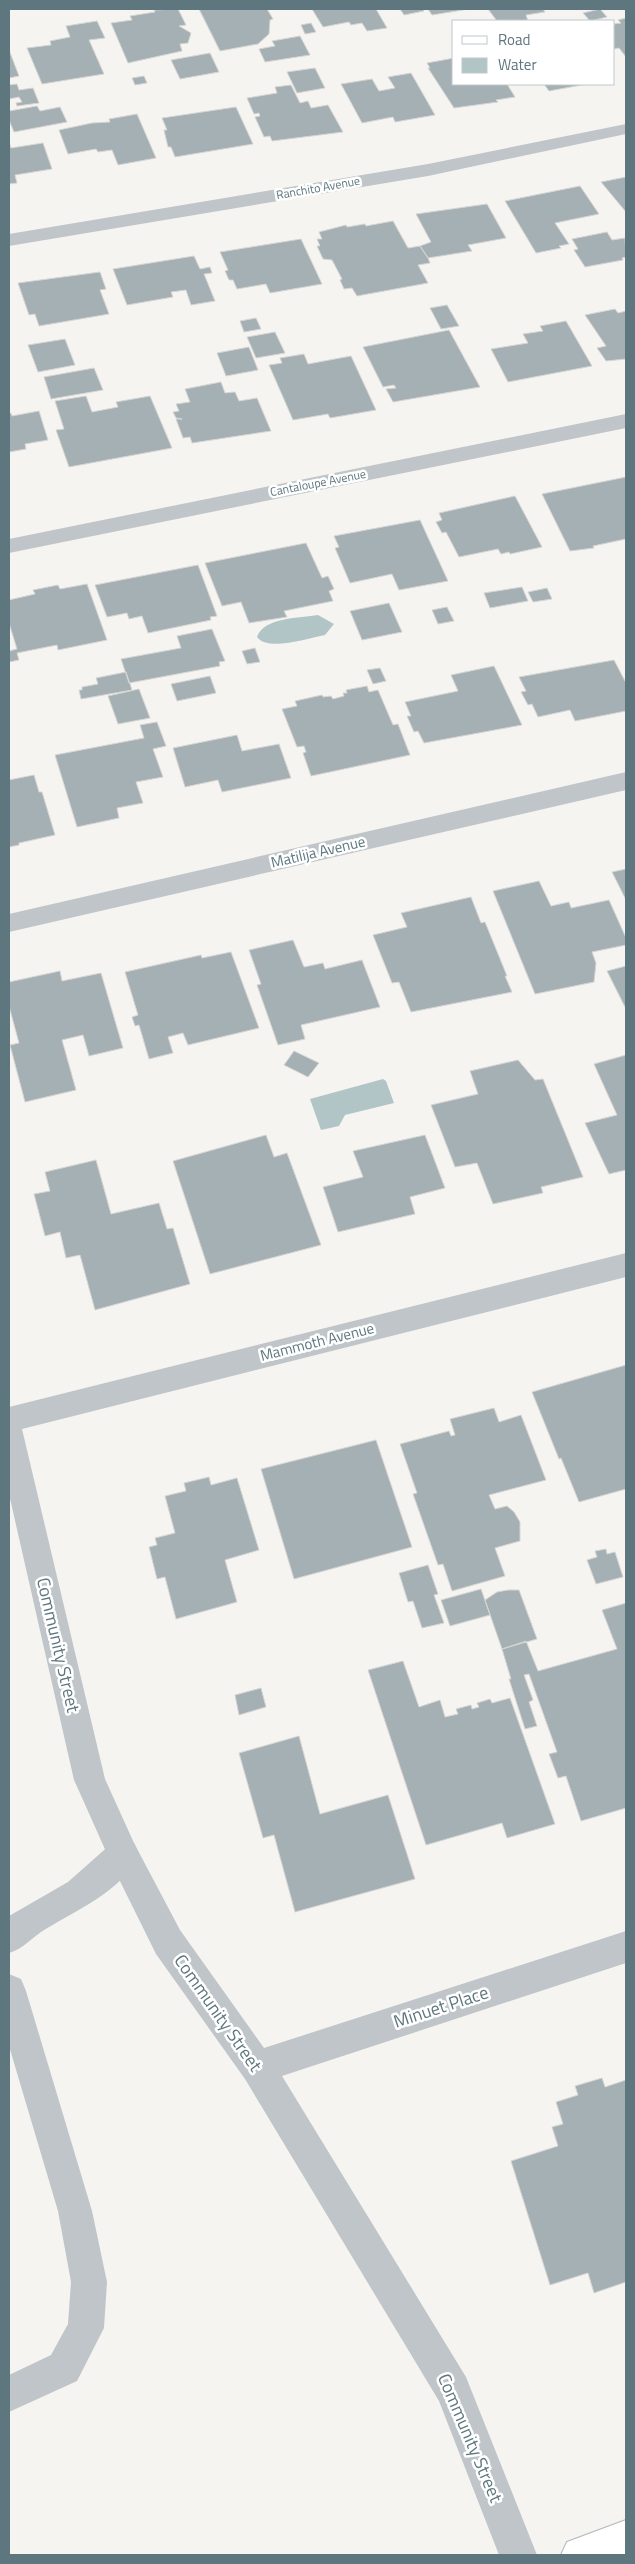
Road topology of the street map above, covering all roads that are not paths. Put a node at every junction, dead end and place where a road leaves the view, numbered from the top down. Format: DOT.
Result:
graph roads {
  1 [pos="626,129"];
  2 [pos="9,240"];
  3 [pos="626,421"];
  4 [pos="9,546"];
  5 [pos="626,781"];
  6 [pos="9,923"];
  7 [pos="626,1265"];
  8 [pos="9,1420"];
  9 [pos="9,1433"];
  10 [pos="123,1854"];
  11 [pos="9,1937"];
  12 [pos="626,1947"];
  13 [pos="9,1991"];
  14 [pos="257,2067"];
  15 [pos="9,2394"];
  16 [pos="626,2539"];
  17 [pos="518,2555"];
  18 [pos="580,2555"];
  1 -- 2 [label="street, Ranchito Avenue"];
  3 -- 4 [label="street, Cantaloupe Avenue"];
  5 -- 6 [label="street, Matilija Avenue"];
  7 -- 8 [label="street, Mammoth Avenue"];
  9 -- 10 [label="street, Community Street"];
  10 -- 11 [label="street"];
  10 -- 14 [label="street, Community Street"];
  12 -- 14 [label="street, Minuet Place"];
  13 -- 15 [label="street"];
  14 -- 17 [label="street, Community Street"];
  16 -- 18 [label="main road"];
}
